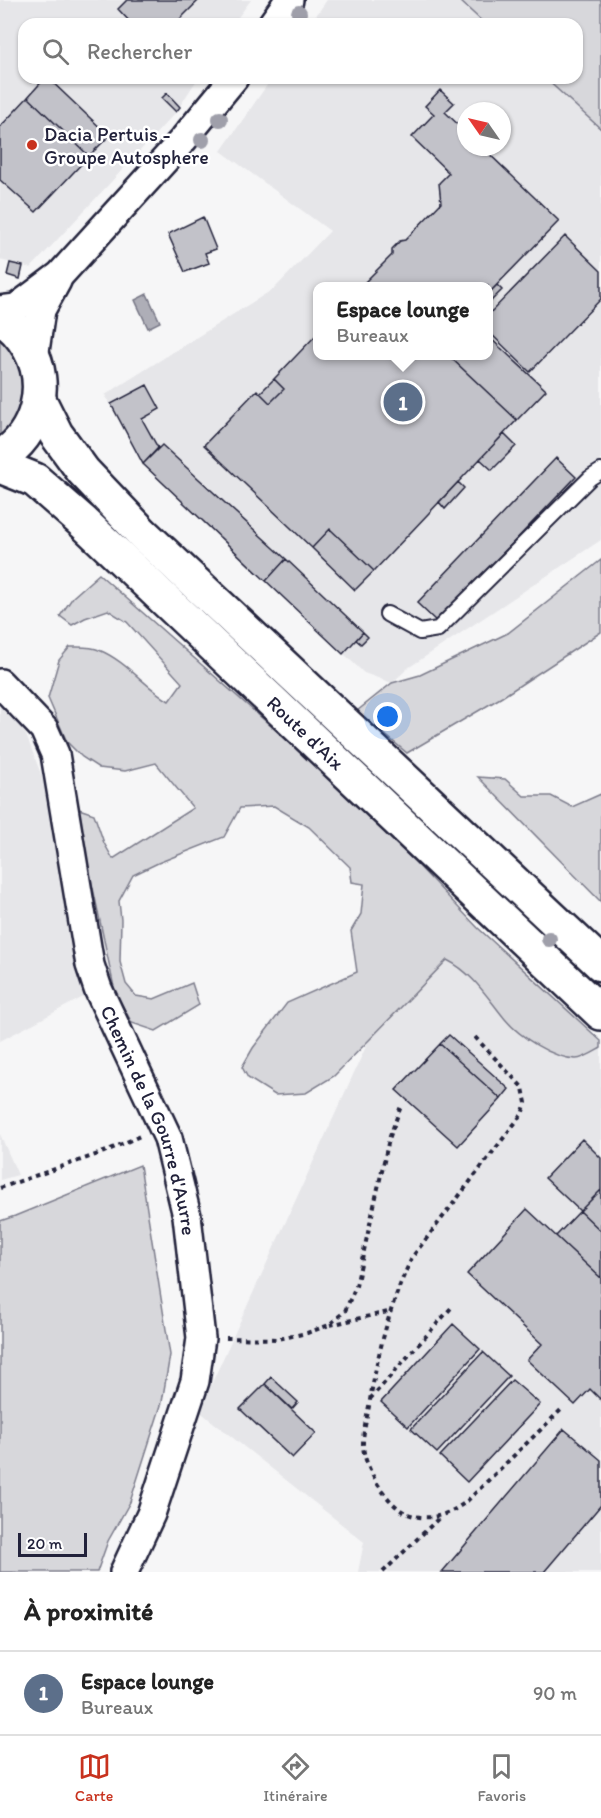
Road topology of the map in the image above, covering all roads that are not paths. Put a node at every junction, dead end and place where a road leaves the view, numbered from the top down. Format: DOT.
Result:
graph roads {
  1 [pos="288,0"];
  2 [pos="276,18"];
  3 [pos="229,84"];
  4 [pos="60,275"];
  5 [pos="0,310"];
  6 [pos="0,318"];
  7 [pos="34,357"];
  8 [pos="39,400"];
  9 [pos="0,457"];
  10 [pos="0,466"];
  11 [pos="601,471"];
  12 [pos="387,614"];
  13 [pos="0,683"];
  14 [pos="601,964"];
  15 [pos="601,1012"];
  16 [pos="124,1572"];
  1 -- 2 [label="street"];
  3 -- 4 [label="street"];
  4 -- 5 [label="street"];
  4 -- 7 [label="street"];
  6 -- 7 [label="main road"];
  7 -- 8 [label="main road"];
  8 -- 9 [label="main road"];
  8 -- 14 [label="main road, Route d'Aix"];
  10 -- 15 [label="main road, Route d'Aix"];
  11 -- 12 [label="lane"];
  13 -- 16 [label="street, Chemin de la Gourre d'Aurre"];
}
